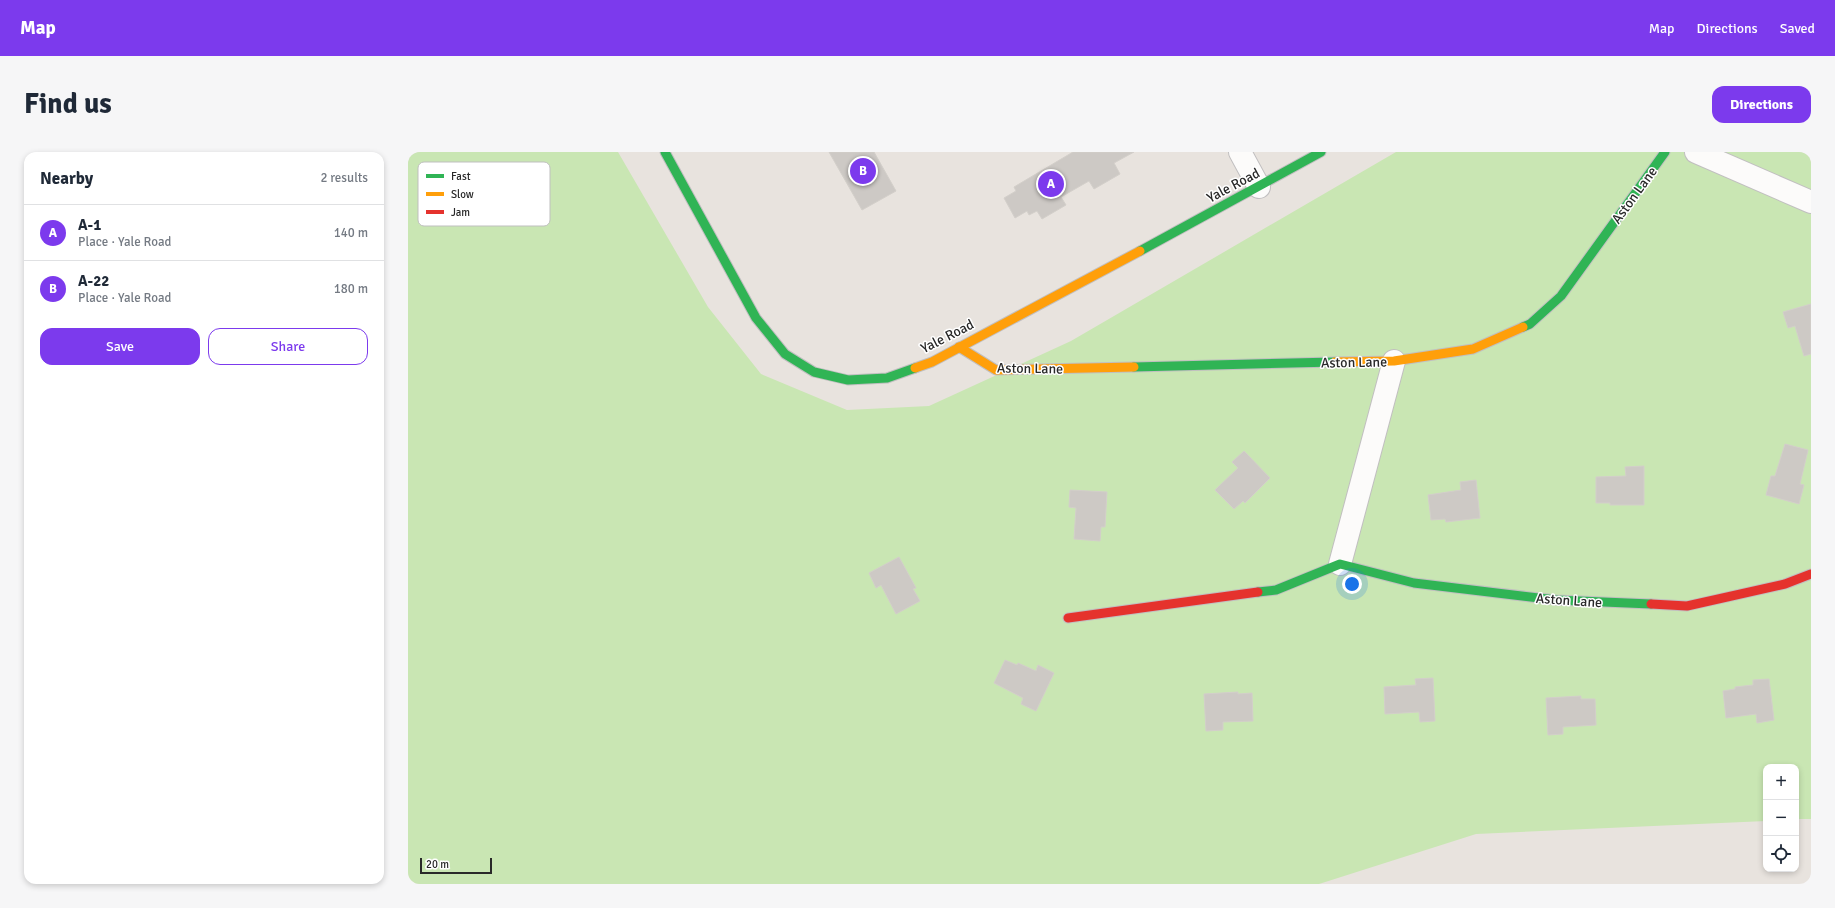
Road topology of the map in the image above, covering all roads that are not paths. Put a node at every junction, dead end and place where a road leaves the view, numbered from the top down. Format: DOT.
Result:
graph roads {
  1 [pos="665,152"];
  2 [pos="1240,152"];
  3 [pos="1321,152"];
  4 [pos="1665,152"];
  5 [pos="1696,152"];
  6 [pos="1259,187"];
  7 [pos="1811,202"];
  8 [pos="959,347"];
  9 [pos="1394,361"];
  10 [pos="1340,564"];
  11 [pos="1811,574"];
  12 [pos="1068,618"];
  1 -- 8 [label="street, Yale Road"];
  2 -- 6 [label="street"];
  3 -- 6 [label="street, Yale Road"];
  4 -- 9 [label="street, Aston Lane"];
  5 -- 7 [label="street"];
  6 -- 8 [label="street, Yale Road"];
  8 -- 9 [label="street, Aston Lane"];
  9 -- 10 [label="street"];
  10 -- 11 [label="street, Aston Lane"];
  10 -- 12 [label="street"];
}
